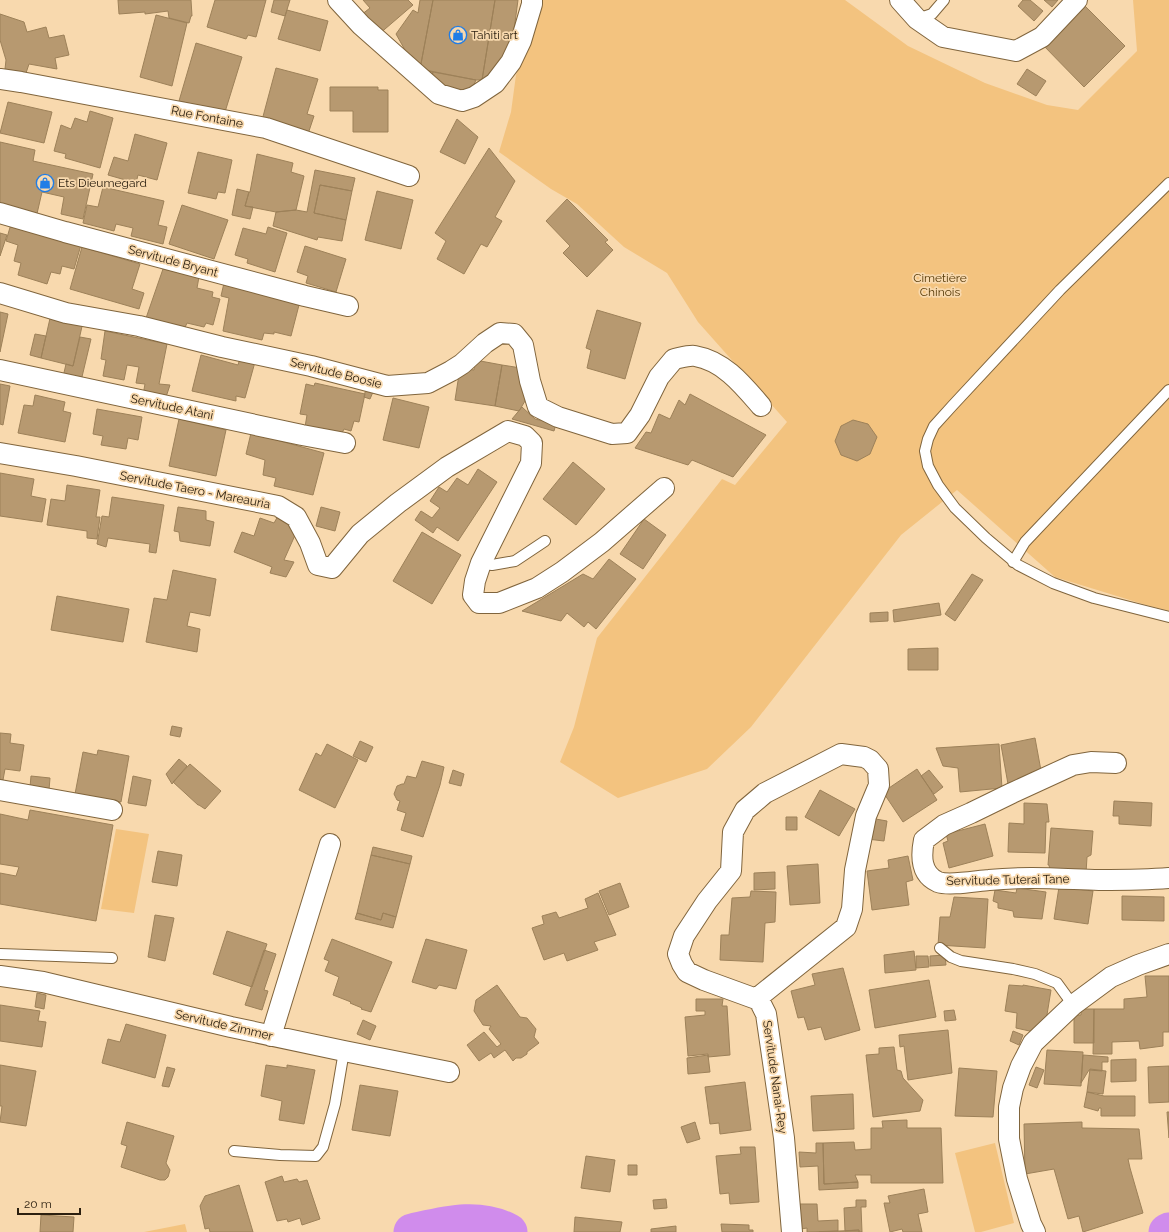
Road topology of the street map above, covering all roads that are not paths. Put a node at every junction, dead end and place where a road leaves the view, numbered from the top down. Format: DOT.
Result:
graph roads {
  1 [pos="338,0"];
  2 [pos="532,0"];
  3 [pos="900,0"];
  4 [pos="944,0"];
  5 [pos="1077,0"];
  6 [pos="918,20"];
  7 [pos="0,79"];
  8 [pos="409,176"];
  9 [pos="1169,183"];
  10 [pos="0,214"];
  11 [pos="0,293"];
  12 [pos="348,306"];
  13 [pos="0,370"];
  14 [pos="1169,390"];
  15 [pos="761,406"];
  16 [pos="345,443"];
  17 [pos="0,453"];
  18 [pos="664,488"];
  19 [pos="545,541"];
  20 [pos="1013,562"];
  21 [pos="481,563"];
  22 [pos="1169,617"];
  23 [pos="1116,763"];
  24 [pos="0,790"];
  25 [pos="112,810"];
  26 [pos="330,844"];
  27 [pos="1169,878"];
  28 [pos="940,948"];
  29 [pos="0,954"];
  30 [pos="1169,954"];
  31 [pos="112,958"];
  32 [pos="0,976"];
  33 [pos="756,999"];
  34 [pos="1073,1005"];
  35 [pos="271,1036"];
  36 [pos="344,1051"];
  37 [pos="449,1072"];
  38 [pos="234,1151"];
  39 [pos="792,1232"];
  40 [pos="1035,1232"];
  1 -- 2 [label="street"];
  3 -- 6 [label="street"];
  4 -- 6 [label="lane"];
  5 -- 6 [label="street"];
  7 -- 8 [label="street, Rue Fontaine"];
  9 -- 20 [label="lane"];
  10 -- 12 [label="street, Servitude Bryant"];
  11 -- 15 [label="street, Servitude Boosie"];
  13 -- 16 [label="street, Servitude Atani"];
  14 -- 20 [label="lane"];
  17 -- 21 [label="street, Servitude Taero - Mareauria"];
  18 -- 21 [label="street, Servitude Taero - Mareauria"];
  19 -- 21 [label="lane"];
  20 -- 22 [label="lane"];
  23 -- 27 [label="street, Servitude Tuterai Tane"];
  24 -- 25 [label="street"];
  26 -- 35 [label="street"];
  28 -- 34 [label="lane"];
  29 -- 31 [label="lane"];
  30 -- 34 [label="street"];
  32 -- 35 [label="street, Servitude Zimmer"];
  33 -- 33 [label="street"];
  33 -- 39 [label="street, Servitude Nanai-Rey"];
  34 -- 40 [label="street"];
  35 -- 36 [label="street, Servitude Zimmer"];
  36 -- 37 [label="street, Servitude Zimmer"];
  36 -- 38 [label="lane"];
}
